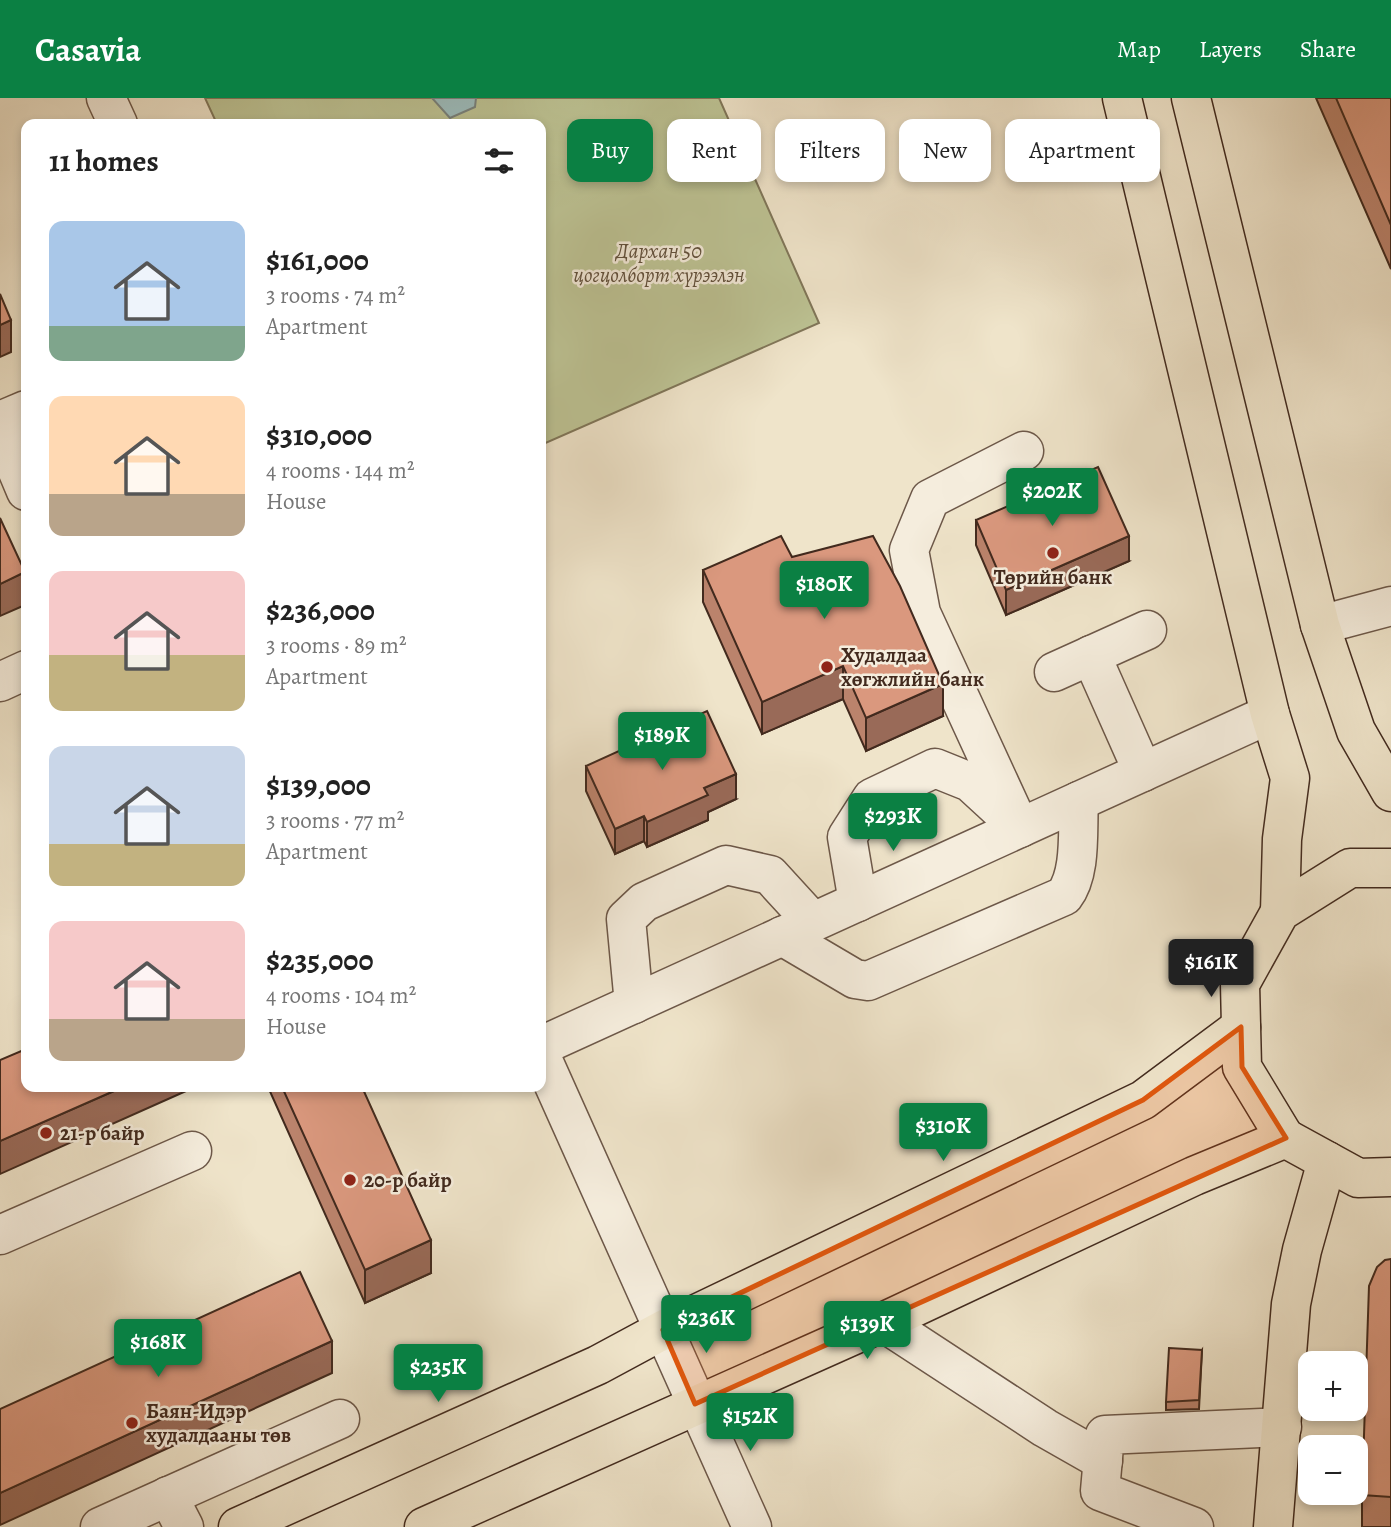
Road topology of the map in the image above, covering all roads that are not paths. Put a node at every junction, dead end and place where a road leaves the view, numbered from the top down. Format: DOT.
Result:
graph roads {
  1 [pos="106,98"];
  2 [pos="1122,98"];
  3 [pos="1191,98"];
  4 [pos="116,119"];
  5 [pos="21,412"];
  6 [pos="0,422"];
  7 [pos="0,429"];
  8 [pos="1024,451"];
  9 [pos="21,479"];
  10 [pos="1391,606"];
  11 [pos="1320,625"];
  12 [pos="1147,630"];
  13 [pos="1091,655"];
  14 [pos="21,672"];
  15 [pos="1055,672"];
  16 [pos="0,682"];
  17 [pos="1270,714"];
  18 [pos="1143,772"];
  19 [pos="1391,792"];
  20 [pos="1079,801"];
  21 [pos="1020,828"];
  22 [pos="1391,867"];
  23 [pos="858,902"];
  24 [pos="1280,912"];
  25 [pos="797,929"];
  26 [pos="635,1004"];
  27 [pos="1241,1027"];
  28 [pos="546,1044"];
  29 [pos="546,1067"];
  30 [pos="1286,1138"];
  31 [pos="192,1151"];
  32 [pos="1328,1161"];
  33 [pos="1391,1177"];
  34 [pos="0,1236"];
  35 [pos="883,1322"];
  36 [pos="663,1330"];
  37 [pos="695,1404"];
  38 [pos="340,1419"];
  39 [pos="1282,1427"];
  40 [pos="1103,1461"];
  41 [pos="176,1512"];
  42 [pos="100,1527"];
  43 [pos="238,1527"];
  44 [pos="424,1527"];
  45 [pos="752,1527"];
  46 [pos="1194,1527"];
  47 [pos="1273,1527"];
  1 -- 4 [label="street"];
  2 -- 17 [label="main road"];
  3 -- 11 [label="main road"];
  5 -- 6 [label="street"];
  7 -- 9 [label="street"];
  8 -- 21 [label="street"];
  10 -- 11 [label="street"];
  11 -- 19 [label="main road"];
  12 -- 13 [label="street"];
  13 -- 15 [label="street"];
  13 -- 18 [label="street"];
  14 -- 16 [label="street"];
  17 -- 18 [label="street"];
  17 -- 24 [label="main road"];
  18 -- 20 [label="street"];
  20 -- 21 [label="street"];
  20 -- 25 [label="street"];
  21 -- 23 [label="street"];
  21 -- 23 [label="street"];
  22 -- 24 [label="main road"];
  23 -- 25 [label="street"];
  24 -- 27 [label="main road"];
  25 -- 26 [label="street"];
  25 -- 26 [label="street"];
  26 -- 28 [label="street"];
  27 -- 30 [label="main road"];
  27 -- 36 [label="main road"];
  29 -- 36 [label="street"];
  30 -- 32 [label="main road"];
  30 -- 35 [label="main road"];
  31 -- 34 [label="street"];
  32 -- 33 [label="main road"];
  32 -- 39 [label="main road"];
  35 -- 37 [label="main road"];
  35 -- 40 [label="street"];
  36 -- 37 [label="street"];
  36 -- 43 [label="main road"];
  37 -- 44 [label="main road"];
  37 -- 45 [label="street"];
  38 -- 41 [label="street"];
  39 -- 40 [label="street"];
  39 -- 47 [label="main road"];
  40 -- 46 [label="street"];
  41 -- 42 [label="street"];
}
